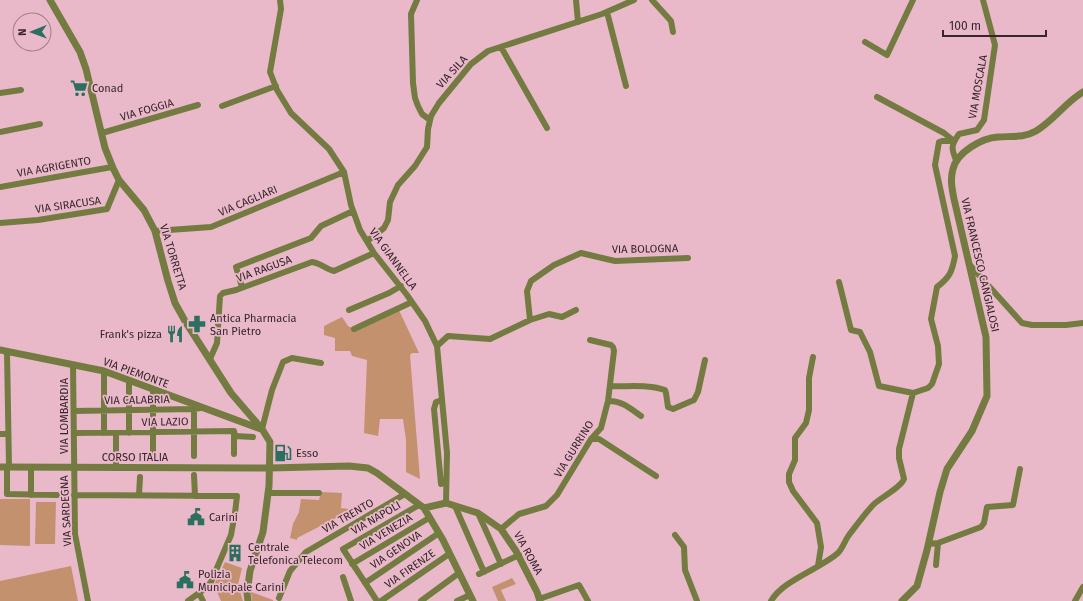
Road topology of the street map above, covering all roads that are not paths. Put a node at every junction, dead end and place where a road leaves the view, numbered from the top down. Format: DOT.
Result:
graph roads {
  1 [pos="50,0"];
  2 [pos="280,0"];
  3 [pos="417,0"];
  4 [pos="576,0"];
  5 [pos="634,0"];
  6 [pos="652,0"];
  7 [pos="913,0"];
  8 [pos="983,0"];
  9 [pos="607,12"];
  10 [pos="578,22"];
  11 [pos="673,32"];
  12 [pos="865,42"];
  13 [pos="501,47"];
  14 [pos="276,86"];
  15 [pos="626,86"];
  16 [pos="21,90"];
  17 [pos="1083,92"];
  18 [pos="0,93"];
  19 [pos="877,97"];
  20 [pos="198,105"];
  21 [pos="222,106"];
  22 [pos="430,120"];
  23 [pos="40,124"];
  24 [pos="547,128"];
  25 [pos="0,132"];
  26 [pos="102,133"];
  27 [pos="954,140"];
  28 [pos="956,160"];
  29 [pos="112,167"];
  30 [pos="344,172"];
  31 [pos="119,180"];
  32 [pos="0,187"];
  33 [pos="353,211"];
  34 [pos="0,222"];
  35 [pos="155,231"];
  36 [pos="367,241"];
  37 [pos="374,253"];
  38 [pos="688,258"];
  39 [pos="969,264"];
  40 [pos="840,282"];
  41 [pos="401,286"];
  42 [pos="242,287"];
  43 [pos="412,302"];
  44 [pos="349,310"];
  45 [pos="576,310"];
  46 [pos="1083,316"];
  47 [pos="530,320"];
  48 [pos="1081,322"];
  49 [pos="354,329"];
  50 [pos="590,340"];
  51 [pos="437,346"];
  52 [pos="4,351"];
  53 [pos="812,357"];
  54 [pos="210,359"];
  55 [pos="705,360"];
  56 [pos="321,363"];
  57 [pos="73,365"];
  58 [pos="104,372"];
  59 [pos="129,381"];
  60 [pos="610,386"];
  61 [pos="153,390"];
  62 [pos="913,393"];
  63 [pos="442,400"];
  64 [pos="608,401"];
  65 [pos="197,408"];
  66 [pos="104,410"];
  67 [pos="129,410"];
  68 [pos="153,410"];
  69 [pos="74,411"];
  70 [pos="642,416"];
  71 [pos="262,429"];
  72 [pos="194,431"];
  73 [pos="153,432"];
  74 [pos="74,433"];
  75 [pos="104,433"];
  76 [pos="116,433"];
  77 [pos="129,433"];
  78 [pos="0,434"];
  79 [pos="8,434"];
  80 [pos="234,434"];
  81 [pos="254,437"];
  82 [pos="591,439"];
  83 [pos="234,454"];
  84 [pos="153,456"];
  85 [pos="194,456"];
  86 [pos="5,467"];
  87 [pos="31,468"];
  88 [pos="74,468"];
  89 [pos="116,468"];
  90 [pos="270,468"];
  91 [pos="1020,469"];
  92 [pos="194,475"];
  93 [pos="656,476"];
  94 [pos="140,477"];
  95 [pos="441,484"];
  96 [pos="268,493"];
  97 [pos="319,493"];
  98 [pos="405,494"];
  99 [pos="31,495"];
  100 [pos="57,495"];
  101 [pos="74,495"];
  102 [pos="140,495"];
  103 [pos="194,496"];
  104 [pos="446,503"];
  105 [pos="421,506"];
  106 [pos="455,506"];
  107 [pos="478,513"];
  108 [pos="430,518"];
  109 [pos="501,529"];
  110 [pos="439,533"];
  111 [pos="675,535"];
  112 [pos="938,543"];
  113 [pos="928,544"];
  114 [pos="449,554"];
  115 [pos="519,555"];
  116 [pos="352,564"];
  117 [pos="501,564"];
  118 [pos="936,565"];
  119 [pos="818,566"];
  120 [pos="459,573"];
  121 [pos="343,577"];
  122 [pos="365,583"];
  123 [pos="1083,587"];
  124 [pos="199,593"];
  125 [pos="279,598"];
  126 [pos="471,598"];
  127 [pos="539,600"];
  128 [pos="88,601"];
  129 [pos="188,601"];
  130 [pos="203,601"];
  131 [pos="248,601"];
  132 [pos="351,601"];
  133 [pos="377,601"];
  134 [pos="381,601"];
  135 [pos="421,601"];
  136 [pos="458,601"];
  137 [pos="588,601"];
  138 [pos="697,601"];
  139 [pos="772,601"];
  140 [pos="902,601"];
  141 [pos="1075,601"];
  1 -- 26 [label="street, VIA TORRETTA"];
  2 -- 14 [label="street, VIA GIANNELLA"];
  3 -- 22 [label="street"];
  4 -- 10 [label="street"];
  5 -- 9 [label="street, VIA SILA"];
  6 -- 11 [label="street"];
  7 -- 12 [label="street"];
  8 -- 27 [label="street, VIA MOSCALA"];
  9 -- 10 [label="street, VIA SILA"];
  9 -- 15 [label="street"];
  10 -- 13 [label="street, VIA SILA"];
  13 -- 22 [label="street, VIA SILA"];
  13 -- 24 [label="street"];
  14 -- 21 [label="street"];
  14 -- 30 [label="street, VIA GIANNELLA"];
  16 -- 18 [label="street"];
  17 -- 28 [label="street"];
  19 -- 27 [label="street"];
  20 -- 26 [label="street, VIA FOGGIA"];
  22 -- 36 [label="street, VIA SILA"];
  23 -- 25 [label="street"];
  26 -- 29 [label="street, VIA TORRETTA"];
  27 -- 28 [label="street"];
  27 -- 62 [label="street, VIA MOSCALA"];
  28 -- 39 [label="street, VIA FRANCESCO CANGIALOSI"];
  29 -- 31 [label="street, VIA TORRETTA"];
  29 -- 32 [label="street, VIA AGRIGENTO"];
  30 -- 33 [label="street, VIA GIANNELLA"];
  30 -- 35 [label="street, VIA CAGLIARI"];
  31 -- 34 [label="street, VIA SIRACUSA"];
  31 -- 35 [label="street, VIA TORRETTA"];
  33 -- 36 [label="street, VIA GIANNELLA"];
  33 -- 42 [label="street"];
  35 -- 54 [label="street, VIA TORRETTA"];
  36 -- 37 [label="street, VIA GIANNELLA"];
  37 -- 41 [label="street, VIA GIANNELLA"];
  37 -- 42 [label="street, VIA RAGUSA"];
  38 -- 47 [label="street, VIA BOLOGNA"];
  39 -- 48 [label="street"];
  39 -- 113 [label="street, VIA FRANCESCO CANGIALOSI"];
  40 -- 62 [label="street"];
  41 -- 43 [label="street, VIA GIANNELLA"];
  41 -- 44 [label="street"];
  42 -- 54 [label="street, VIA RAGUSA"];
  43 -- 49 [label="street"];
  43 -- 51 [label="street, VIA GIANNELLA"];
  45 -- 47 [label="street"];
  46 -- 48 [label="street"];
  47 -- 51 [label="street"];
  50 -- 60 [label="street, VIA GURRINO"];
  51 -- 63 [label="street, VIA GIANNELLA"];
  52 -- 57 [label="street, VIA PIEMONTE"];
  52 -- 79 [label="street"];
  53 -- 119 [label="street"];
  54 -- 71 [label="street, VIA TORRETTA"];
  55 -- 60 [label="street"];
  56 -- 71 [label="street"];
  57 -- 58 [label="street, VIA PIEMONTE"];
  57 -- 69 [label="street, VIA LOMBARDIA"];
  58 -- 59 [label="street, VIA PIEMONTE"];
  58 -- 66 [label="street"];
  59 -- 61 [label="street, VIA PIEMONTE"];
  59 -- 67 [label="street"];
  60 -- 64 [label="street, VIA GURRINO"];
  61 -- 65 [label="street, VIA PIEMONTE"];
  61 -- 68 [label="street"];
  62 -- 119 [label="street"];
  63 -- 95 [label="street"];
  63 -- 104 [label="street, VIA GIANNELLA"];
  64 -- 70 [label="street"];
  64 -- 82 [label="street, VIA GURRINO"];
  65 -- 68 [label="street, VIA CALABRIA"];
  65 -- 71 [label="street, VIA PIEMONTE"];
  65 -- 72 [label="street"];
  66 -- 67 [label="street, VIA CALABRIA"];
  66 -- 69 [label="street, VIA CALABRIA"];
  66 -- 75 [label="street"];
  67 -- 68 [label="street, VIA CALABRIA"];
  67 -- 77 [label="street"];
  68 -- 73 [label="street"];
  69 -- 74 [label="street, VIA LOMBARDIA"];
  71 -- 90 [label="street, VIA TORRETTA"];
  72 -- 73 [label="street, VIA LAZIO"];
  72 -- 80 [label="street, VIA LAZIO"];
  72 -- 85 [label="street"];
  73 -- 77 [label="street, VIA LAZIO"];
  73 -- 84 [label="street"];
  74 -- 75 [label="street, VIA LAZIO"];
  74 -- 88 [label="street, VIA LOMBARDIA"];
  75 -- 76 [label="street, VIA LAZIO"];
  76 -- 77 [label="street, VIA LAZIO"];
  76 -- 89 [label="street"];
  78 -- 79 [label="street"];
  79 -- 86 [label="street"];
  80 -- 81 [label="street, VIA LAZIO"];
  80 -- 83 [label="street"];
  82 -- 93 [label="street"];
  82 -- 109 [label="street, VIA GURRINO"];
  86 -- 87 [label="street, CORSO ITALIA"];
  86 -- 99 [label="street"];
  87 -- 88 [label="street, CORSO ITALIA"];
  87 -- 99 [label="street"];
  88 -- 89 [label="street, CORSO ITALIA"];
  88 -- 101 [label="street, VIA SARDEGNA"];
  89 -- 90 [label="street, CORSO ITALIA"];
  90 -- 96 [label="street, VIA TORRETTA"];
  90 -- 98 [label="street, CORSO ITALIA"];
  91 -- 112 [label="street"];
  92 -- 103 [label="street"];
  94 -- 102 [label="street"];
  96 -- 97 [label="street"];
  96 -- 131 [label="street, VIA TORRETTA"];
  98 -- 105 [label="street, CORSO ITALIA"];
  98 -- 125 [label="street, VIA TRENTO"];
  99 -- 100 [label="street"];
  101 -- 102 [label="street"];
  101 -- 128 [label="street, VIA SARDEGNA"];
  102 -- 103 [label="street"];
  103 -- 124 [label="street"];
  104 -- 105 [label="street"];
  104 -- 106 [label="street, VIA ROMA"];
  105 -- 108 [label="street"];
  105 -- 116 [label="street, VIA NAPOLI"];
  106 -- 107 [label="street, VIA ROMA"];
  106 -- 117 [label="street"];
  107 -- 109 [label="street, VIA ROMA"];
  107 -- 117 [label="street"];
  108 -- 110 [label="street"];
  108 -- 116 [label="street, VIA VENEZIA"];
  109 -- 115 [label="street, VIA ROMA"];
  110 -- 114 [label="street"];
  110 -- 122 [label="street, VIA GENOVA"];
  111 -- 138 [label="street"];
  112 -- 113 [label="street"];
  112 -- 118 [label="street"];
  113 -- 140 [label="street, VIA FRANCESCO CANGIALOSI"];
  114 -- 120 [label="street"];
  114 -- 134 [label="street, VIA FIRENZE"];
  115 -- 117 [label="street"];
  115 -- 127 [label="street, VIA ROMA"];
  116 -- 122 [label="street"];
  119 -- 139 [label="street"];
  120 -- 126 [label="street"];
  120 -- 135 [label="street"];
  121 -- 132 [label="street"];
  122 -- 133 [label="street"];
  123 -- 141 [label="street"];
  124 -- 129 [label="street"];
  124 -- 130 [label="street"];
  126 -- 136 [label="street"];
  127 -- 137 [label="street"];
}
